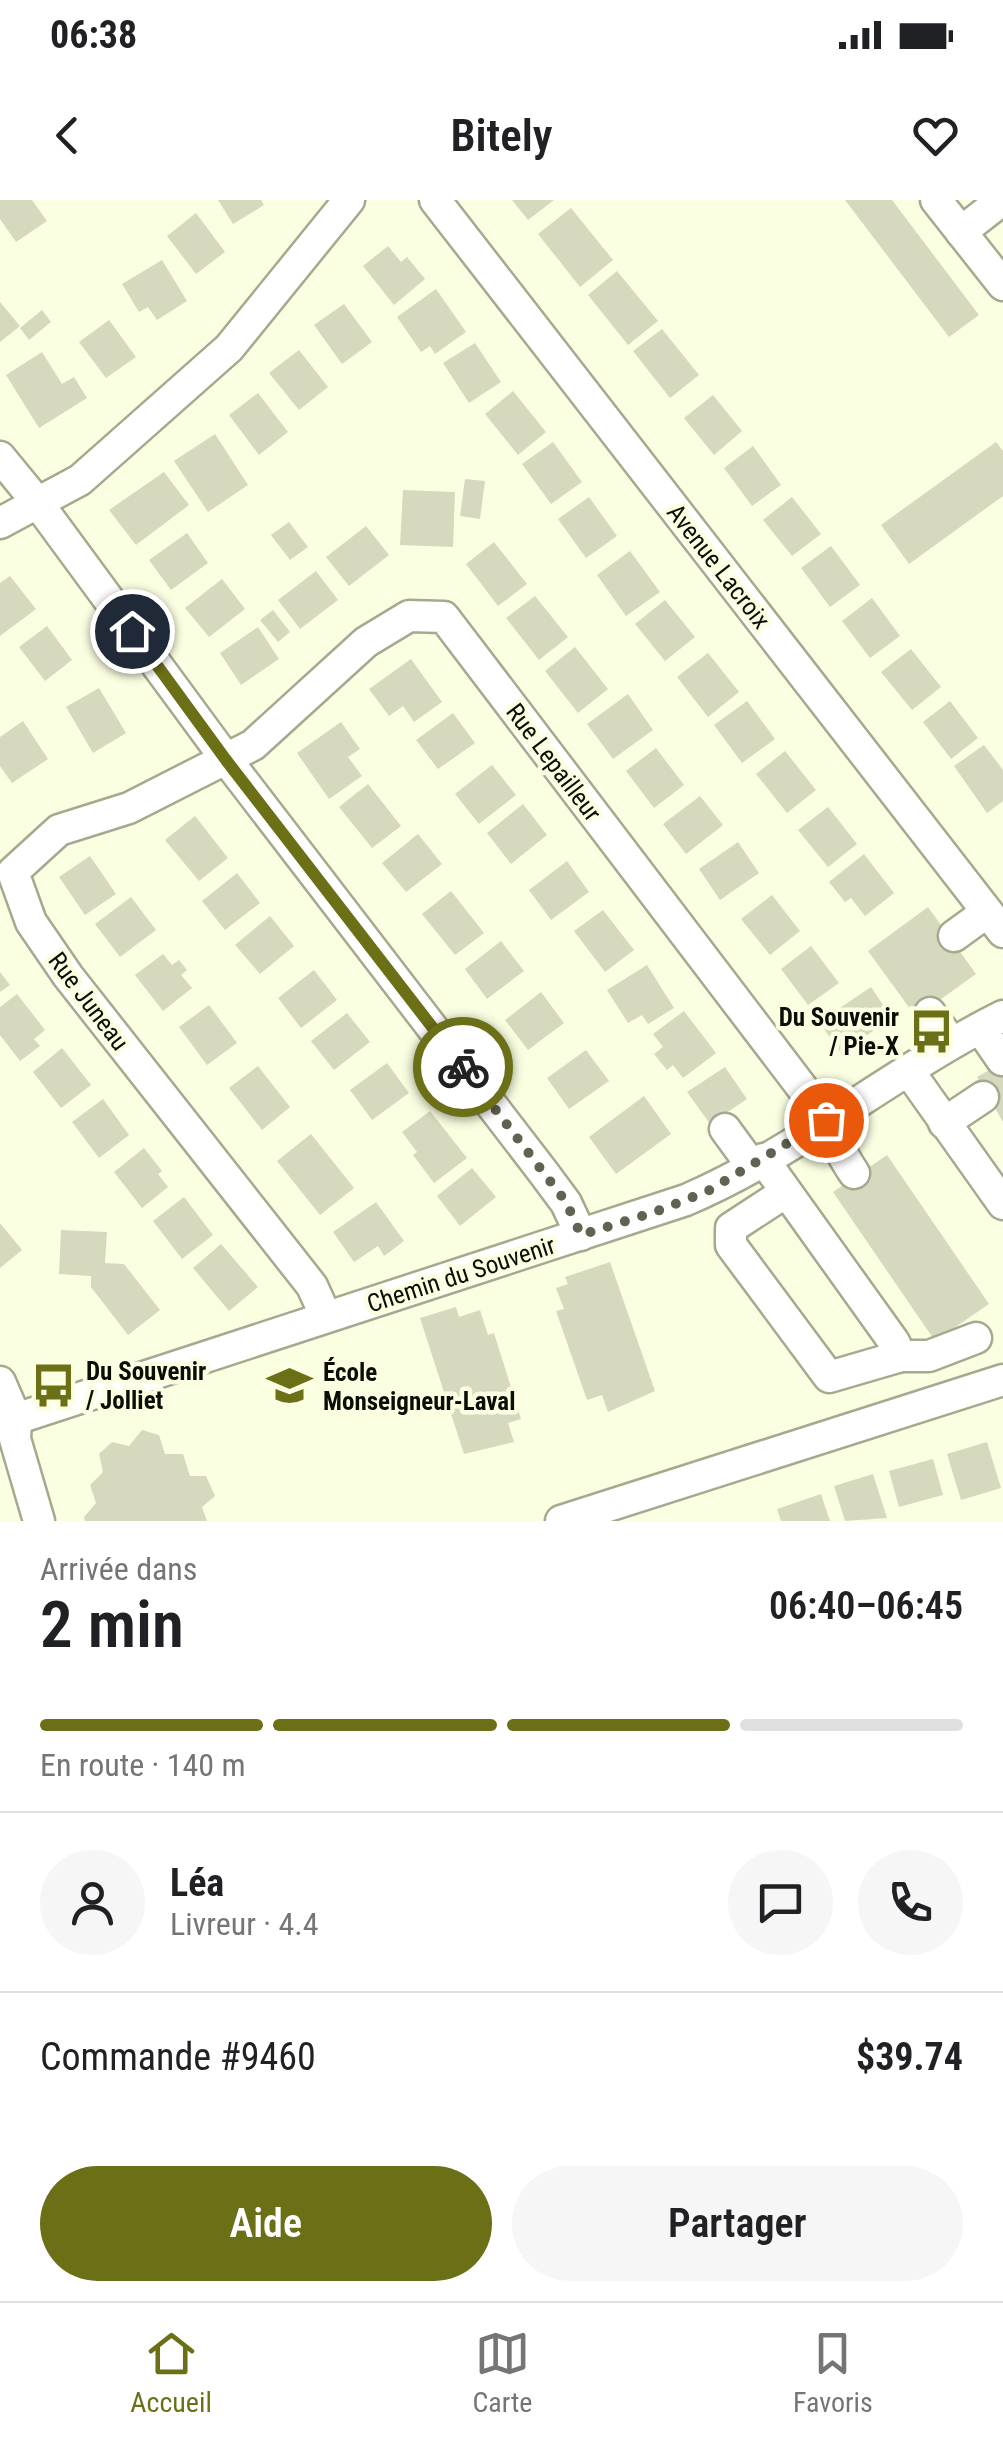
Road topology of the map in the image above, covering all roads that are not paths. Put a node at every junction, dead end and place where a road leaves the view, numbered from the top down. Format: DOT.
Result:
graph roads {
  1 [pos="349,200"];
  2 [pos="435,200"];
  3 [pos="936,200"];
  4 [pos="1002,200"];
  5 [pos="962,232"];
  6 [pos="1003,286"];
  7 [pos="0,457"];
  8 [pos="38,502"];
  9 [pos="0,523"];
  10 [pos="226,760"];
  11 [pos="995,922"];
  12 [pos="954,936"];
  13 [pos="930,1013"];
  14 [pos="992,1022"];
  15 [pos="952,1043"];
  16 [pos="1002,1060"];
  17 [pos="908,1070"];
  18 [pos="983,1097"];
  19 [pos="826,1120"];
  20 [pos="944,1122"];
  21 [pos="725,1130"];
  22 [pos="993,1138"];
  23 [pos="968,1156"];
  24 [pos="757,1163"];
  25 [pos="854,1172"];
  26 [pos="786,1192"];
  27 [pos="1003,1204"];
  28 [pos="581,1235"];
  29 [pos="326,1317"];
  30 [pos="976,1338"];
  31 [pos="901,1356"];
  32 [pos="1003,1380"];
  33 [pos="0,1382"];
  34 [pos="8,1421"];
  35 [pos="38,1521"];
  36 [pos="560,1521"];
  1 -- 8 [label="street"];
  2 -- 11 [label="street, Avenue Lacroix"];
  3 -- 5 [label="street"];
  4 -- 5 [label="street"];
  5 -- 6 [label="street"];
  7 -- 8 [label="street"];
  8 -- 9 [label="street"];
  8 -- 10 [label="street"];
  10 -- 19 [label="street, Rue Lepailleur"];
  10 -- 28 [label="street"];
  10 -- 29 [label="street, Rue Juneau"];
  11 -- 12 [label="street"];
  13 -- 15 [label="street"];
  14 -- 15 [label="street, Chemin du Souvenir"];
  14 -- 16 [label="street"];
  15 -- 17 [label="street, Chemin du Souvenir"];
  17 -- 19 [label="street, Chemin du Souvenir"];
  17 -- 20 [label="street"];
  18 -- 20 [label="street"];
  19 -- 24 [label="street, Chemin du Souvenir"];
  19 -- 25 [label="street"];
  20 -- 23 [label="street"];
  21 -- 24 [label="street"];
  22 -- 23 [label="street"];
  23 -- 27 [label="street"];
  24 -- 26 [label="street"];
  24 -- 28 [label="street, Chemin du Souvenir"];
  26 -- 31 [label="street"];
  26 -- 31 [label="street"];
  28 -- 29 [label="street, Chemin du Souvenir"];
  29 -- 34 [label="street, Chemin du Souvenir"];
  30 -- 31 [label="street"];
  32 -- 36 [label="street"];
  33 -- 34 [label="street"];
  34 -- 35 [label="street"];
}
